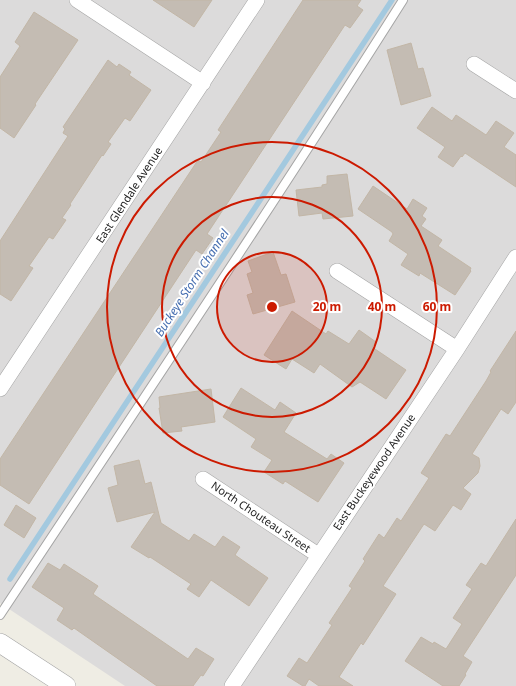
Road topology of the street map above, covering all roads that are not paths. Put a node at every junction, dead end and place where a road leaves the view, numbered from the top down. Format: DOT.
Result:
graph roads {
  1 [pos="77,0"];
  2 [pos="257,0"];
  3 [pos="403,0"];
  4 [pos="474,64"];
  5 [pos="202,83"];
  6 [pos="516,91"];
  7 [pos="516,257"];
  8 [pos="337,271"];
  9 [pos="457,349"];
  10 [pos="0,389"];
  11 [pos="203,479"];
  12 [pos="318,555"];
  13 [pos="0,615"];
  14 [pos="0,643"];
  15 [pos="66,686"];
  16 [pos="232,686"];
  1 -- 5 [label="street"];
  2 -- 5 [label="street, East Glendale Avenue"];
  3 -- 13 [label="lane"];
  4 -- 6 [label="street"];
  5 -- 10 [label="street, East Glendale Avenue"];
  7 -- 9 [label="street, East Buckeyewood Avenue"];
  8 -- 9 [label="street"];
  9 -- 12 [label="street, East Buckeyewood Avenue"];
  11 -- 12 [label="street, North Chouteau Street"];
  12 -- 16 [label="street, East Buckeyewood Avenue"];
  14 -- 15 [label="street"];
}
